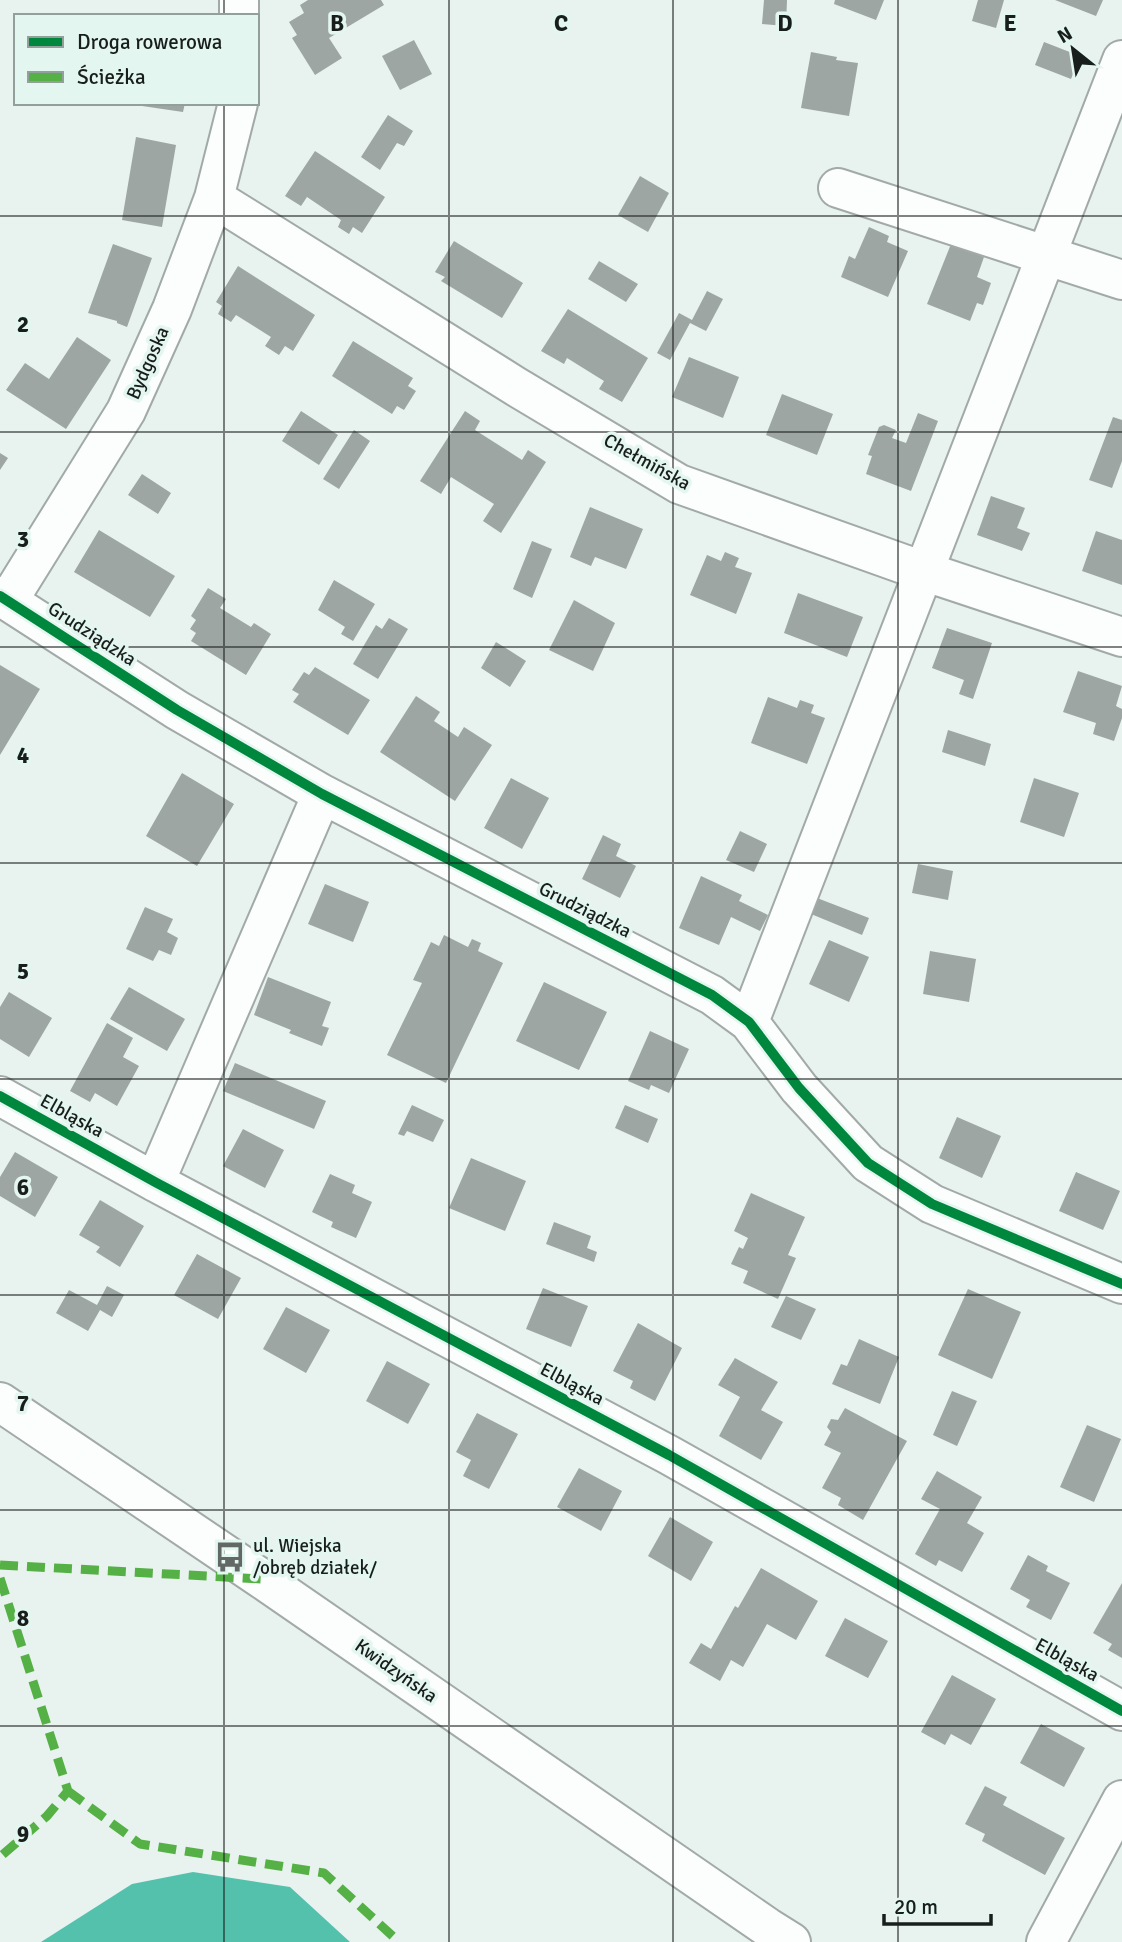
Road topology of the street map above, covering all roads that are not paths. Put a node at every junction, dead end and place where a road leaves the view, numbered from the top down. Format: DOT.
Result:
graph roads {
  1 [pos="1122,60"];
  2 [pos="238,105"];
  3 [pos="838,188"];
  4 [pos="214,198"];
  5 [pos="1046,254"];
  6 [pos="1122,280"];
  7 [pos="923,571"];
  8 [pos="4,598"];
  9 [pos="1122,637"];
  10 [pos="322,794"];
  11 [pos="749,1022"];
  12 [pos="0,1096"];
  13 [pos="155,1182"];
  14 [pos="1122,1284"];
  15 [pos="0,1402"];
  16 [pos="1122,1711"];
  17 [pos="1122,1800"];
  18 [pos="791,1942"];
  19 [pos="1046,1942"];
  1 -- 5 [label="street"];
  2 -- 4 [label="street, Bydgoska"];
  3 -- 5 [label="street"];
  4 -- 7 [label="street, Chełmińska"];
  4 -- 8 [label="street, Bydgoska"];
  5 -- 6 [label="street"];
  5 -- 7 [label="street"];
  7 -- 9 [label="street, Chełmińska"];
  7 -- 11 [label="street"];
  8 -- 10 [label="street, Grudziądzka"];
  10 -- 11 [label="street, Grudziądzka"];
  10 -- 13 [label="street"];
  11 -- 14 [label="street, Grudziądzka"];
  12 -- 13 [label="street, Elbląska"];
  13 -- 16 [label="street, Elbląska"];
  15 -- 18 [label="street, Kwidzyńska"];
  17 -- 19 [label="street"];
}
